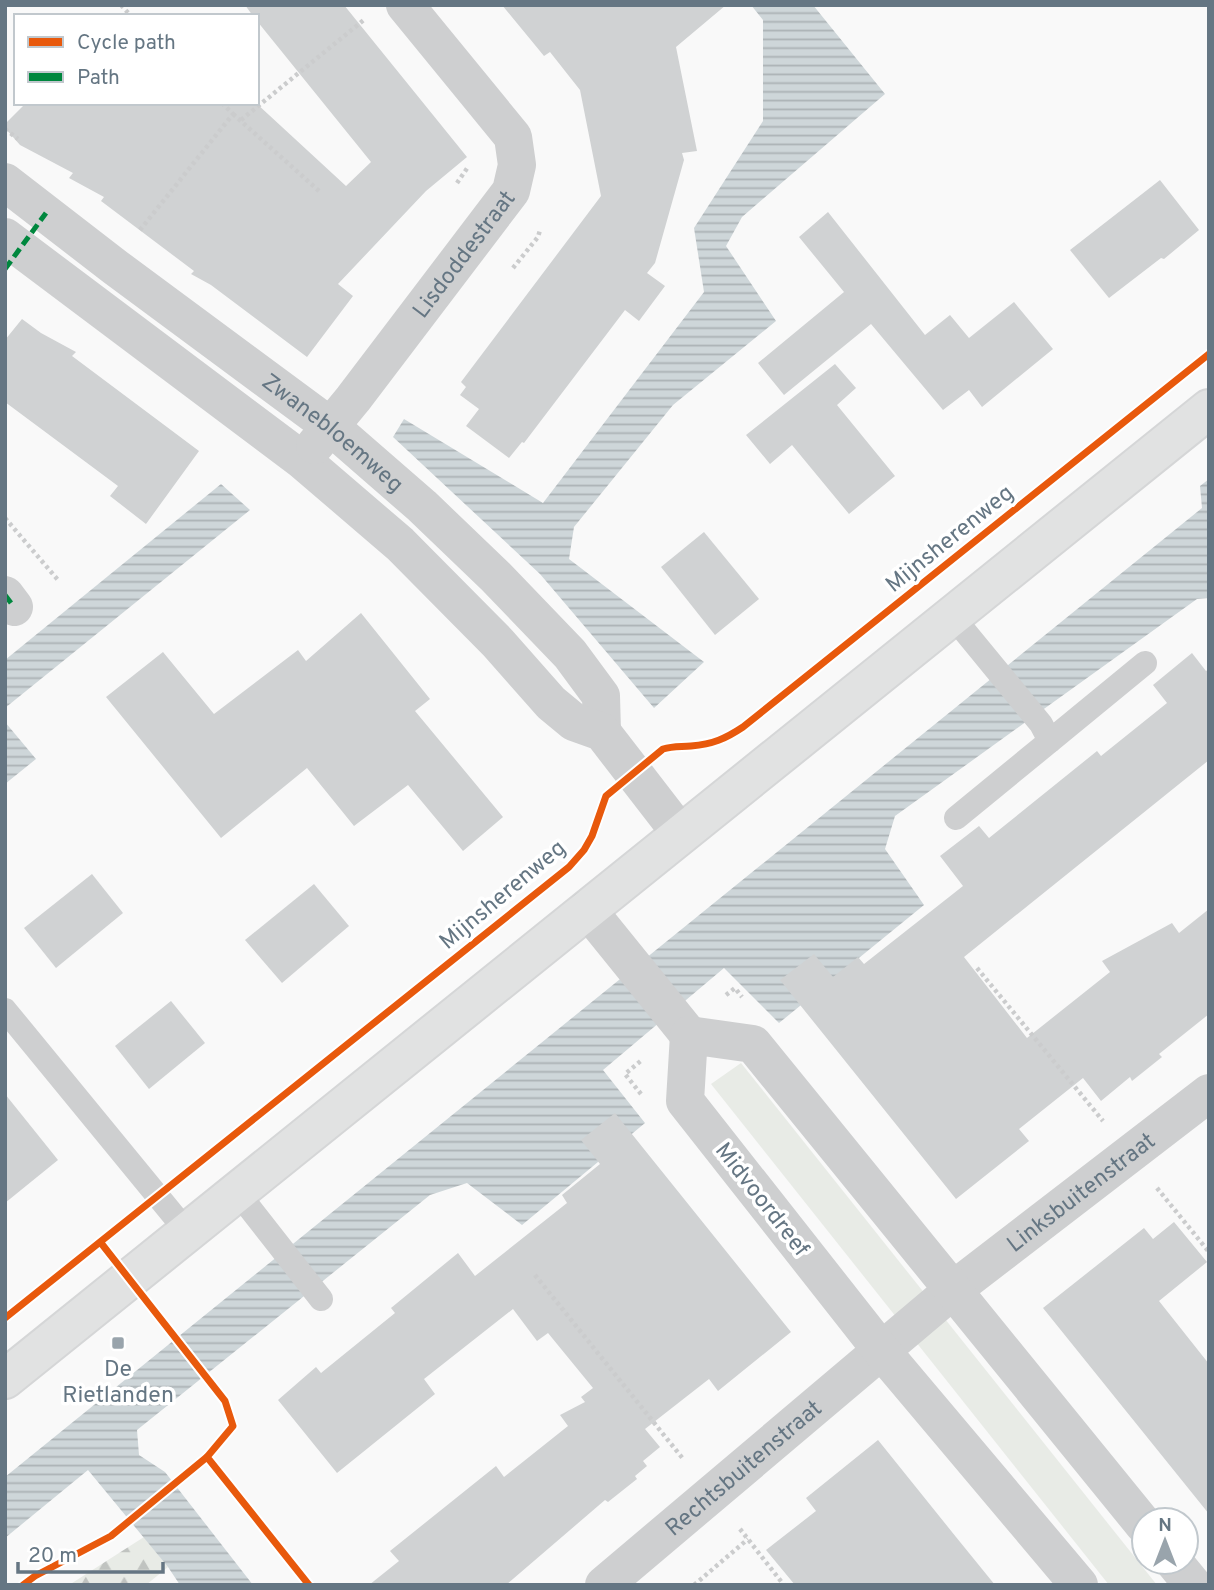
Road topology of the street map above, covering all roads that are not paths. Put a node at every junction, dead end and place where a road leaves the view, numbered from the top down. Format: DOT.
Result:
graph roads {
  1 [pos="390,9"];
  2 [pos="5,182"];
  3 [pos="46,213"];
  4 [pos="10,251"];
  5 [pos="1209,409"];
  6 [pos="330,426"];
  7 [pos="302,460"];
  8 [pos="953,617"];
  9 [pos="1145,663"];
  10 [pos="602,732"];
  11 [pos="1045,733"];
  12 [pos="956,818"];
  13 [pos="680,834"];
  14 [pos="587,909"];
  15 [pos="5,1010"];
  16 [pos="686,1031"];
  17 [pos="1209,1093"];
  18 [pos="238,1193"];
  19 [pos="188,1233"];
  20 [pos="953,1290"];
  21 [pos="321,1299"];
  22 [pos="881,1350"];
  23 [pos="5,1379"];
  24 [pos="1130,1508"];
  25 [pos="604,1585"];
  26 [pos="1079,1585"];
  1 -- 6 [label="street, Lisdoddestraat"];
  2 -- 3 [label="street, Zwanebloemweg"];
  3 -- 4 [label="street"];
  3 -- 6 [label="street, Zwanebloemweg"];
  4 -- 7 [label="street, Zwanebloemweg"];
  5 -- 8 [label="street"];
  6 -- 7 [label="street, Lisdoddestraat"];
  6 -- 10 [label="street, Zwanebloemweg"];
  7 -- 10 [label="street, Zwanebloemweg"];
  8 -- 11 [label="lane"];
  8 -- 13 [label="street"];
  9 -- 11 [label="lane"];
  10 -- 13 [label="street"];
  11 -- 12 [label="lane"];
  13 -- 14 [label="street"];
  14 -- 16 [label="street"];
  14 -- 18 [label="street"];
  15 -- 19 [label="lane"];
  16 -- 20 [label="street"];
  16 -- 22 [label="street, Midvoordreef"];
  17 -- 20 [label="street, Linksbuitenstraat"];
  18 -- 19 [label="street"];
  18 -- 21 [label="lane"];
  19 -- 23 [label="street"];
  20 -- 22 [label="street"];
  20 -- 24 [label="street"];
  22 -- 25 [label="street, Rechtsbuitenstraat"];
  22 -- 26 [label="street, Midvoordreef"];
}
